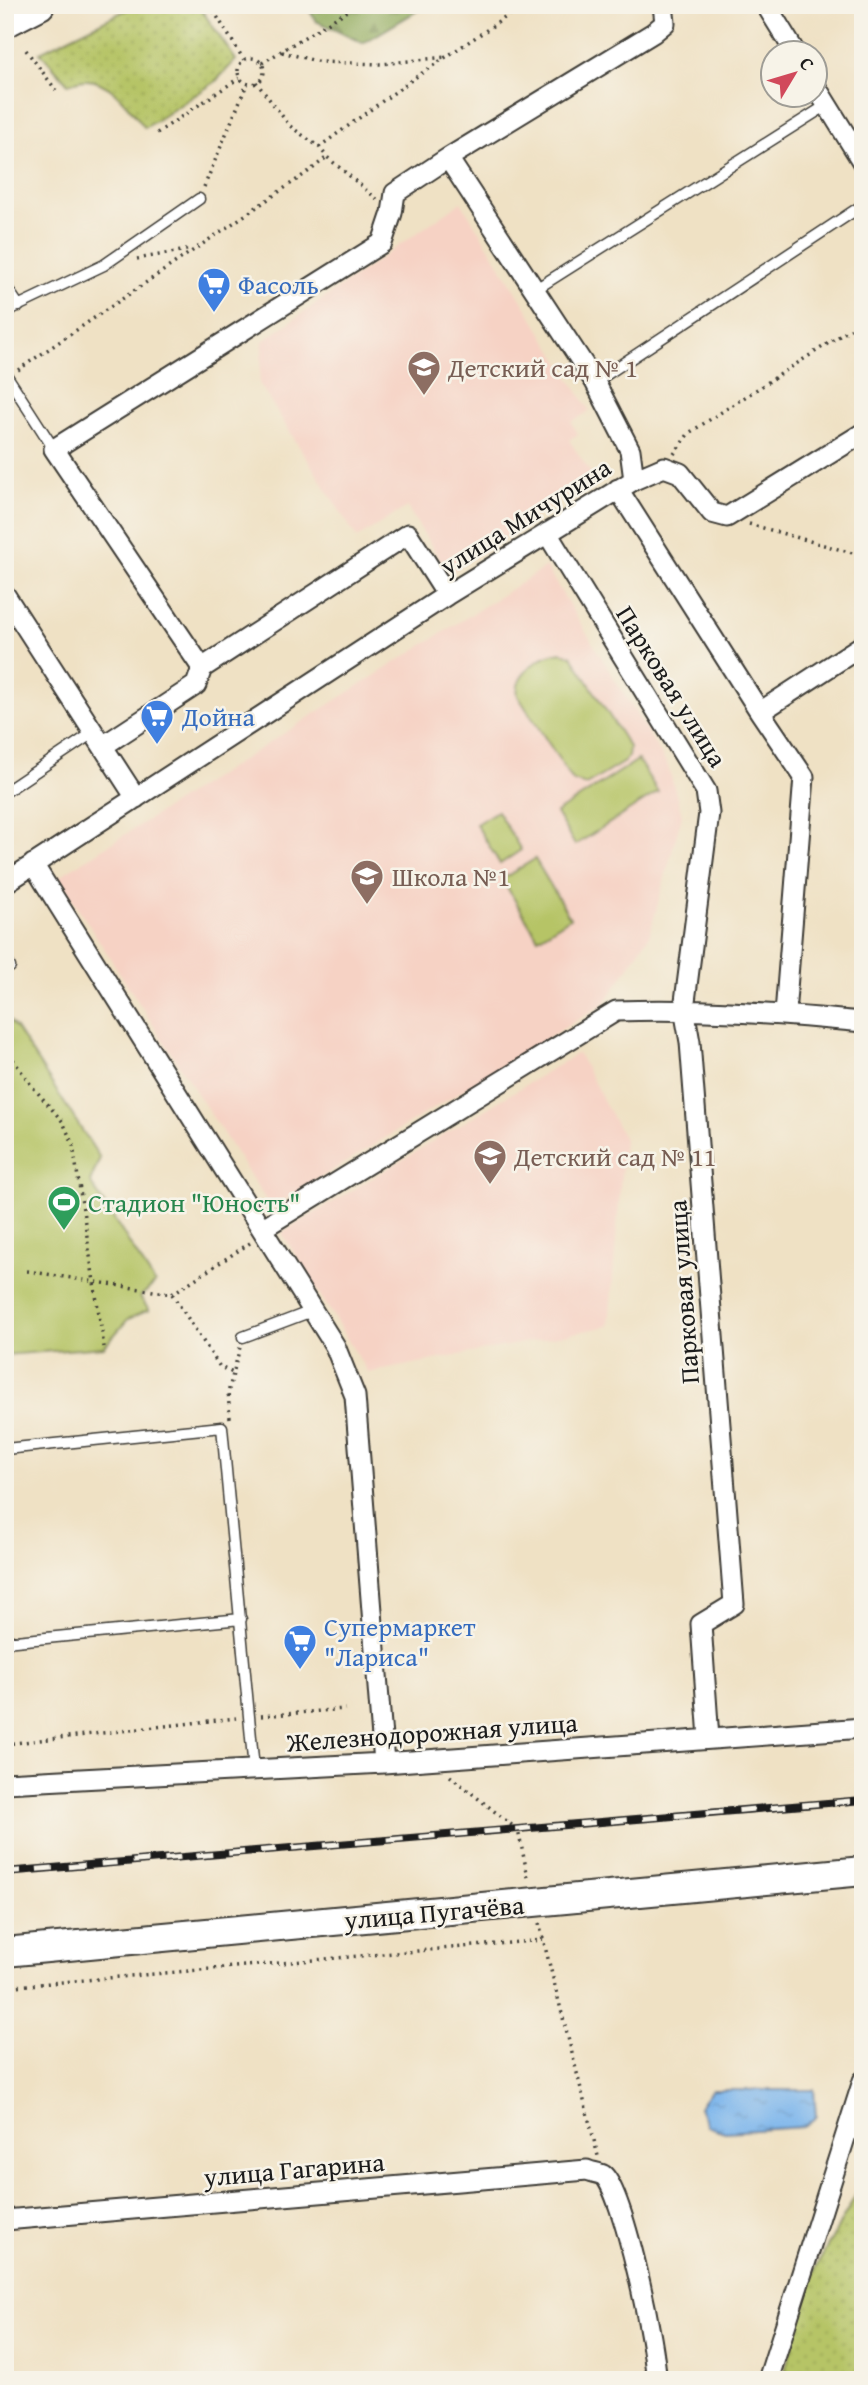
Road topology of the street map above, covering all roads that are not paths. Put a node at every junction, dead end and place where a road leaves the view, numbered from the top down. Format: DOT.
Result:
graph roads {
  1 [pos="40,5"];
  2 [pos="663,5"];
  3 [pos="766,5"];
  4 [pos="5,23"];
  5 [pos="786,38"];
  6 [pos="822,108"];
  7 [pos="829,108"];
  8 [pos="447,158"];
  9 [pos="863,163"];
  10 [pos="199,199"];
  11 [pos="863,205"];
  12 [pos="5,285"];
  13 [pos="536,289"];
  14 [pos="19,306"];
  15 [pos="5,312"];
  16 [pos="7,375"];
  17 [pos="595,382"];
  18 [pos="863,433"];
  19 [pos="54,449"];
  20 [pos="626,485"];
  21 [pos="547,533"];
  22 [pos="5,595"];
  23 [pos="447,595"];
  24 [pos="863,645"];
  25 [pos="202,668"];
  26 [pos="760,712"];
  27 [pos="98,739"];
  28 [pos="5,792"];
  29 [pos="136,798"];
  30 [pos="33,864"];
  31 [pos="5,883"];
  32 [pos="684,1009"];
  33 [pos="785,1014"];
  34 [pos="863,1022"];
  35 [pos="258,1220"];
  36 [pos="312,1311"];
  37 [pos="243,1337"];
  38 [pos="5,1449"];
  39 [pos="241,1619"];
  40 [pos="5,1642"];
  41 [pos="863,1728"];
  42 [pos="709,1739"];
  43 [pos="384,1763"];
  44 [pos="254,1770"];
  45 [pos="5,1783"];
  46 [pos="863,1871"];
  47 [pos="5,1952"];
  48 [pos="863,2081"];
  49 [pos="5,2220"];
  50 [pos="656,2380"];
  51 [pos="768,2380"];
  1 -- 4 [label="street"];
  2 -- 8 [label="street"];
  3 -- 5 [label="street"];
  6 -- 13 [label="lane"];
  7 -- 9 [label="street"];
  8 -- 13 [label="street, улица Мичурина"];
  8 -- 19 [label="street"];
  10 -- 14 [label="lane"];
  11 -- 17 [label="lane"];
  12 -- 14 [label="lane"];
  13 -- 17 [label="street, улица Мичурина"];
  14 -- 15 [label="lane"];
  16 -- 19 [label="lane"];
  17 -- 20 [label="street, улица Мичурина"];
  18 -- 20 [label="street"];
  19 -- 25 [label="street"];
  20 -- 21 [label="street, улица Мичурина"];
  20 -- 26 [label="street"];
  21 -- 23 [label="street, улица Мичурина"];
  21 -- 32 [label="street, Парковая улица"];
  22 -- 27 [label="street"];
  23 -- 25 [label="street"];
  23 -- 29 [label="street, улица Мичурина"];
  24 -- 26 [label="street"];
  25 -- 27 [label="street"];
  26 -- 33 [label="street"];
  27 -- 28 [label="lane"];
  27 -- 29 [label="street"];
  29 -- 30 [label="street, улица Мичурина"];
  30 -- 31 [label="street, улица Мичурина"];
  30 -- 35 [label="street"];
  32 -- 33 [label="street"];
  32 -- 35 [label="street"];
  32 -- 42 [label="street, Парковая улица"];
  33 -- 34 [label="street"];
  35 -- 36 [label="street"];
  36 -- 37 [label="lane"];
  36 -- 43 [label="street"];
  38 -- 39 [label="lane"];
  39 -- 40 [label="lane"];
  39 -- 44 [label="lane"];
  41 -- 42 [label="street, Железнодорожная улица"];
  42 -- 43 [label="street, Железнодорожная улица"];
  43 -- 44 [label="street, Железнодорожная улица"];
  44 -- 45 [label="street, Железнодорожная улица"];
  46 -- 47 [label="street, улица Пугачёва"];
  48 -- 51 [label="street"];
  49 -- 50 [label="street, улица Гагарина"];
}
